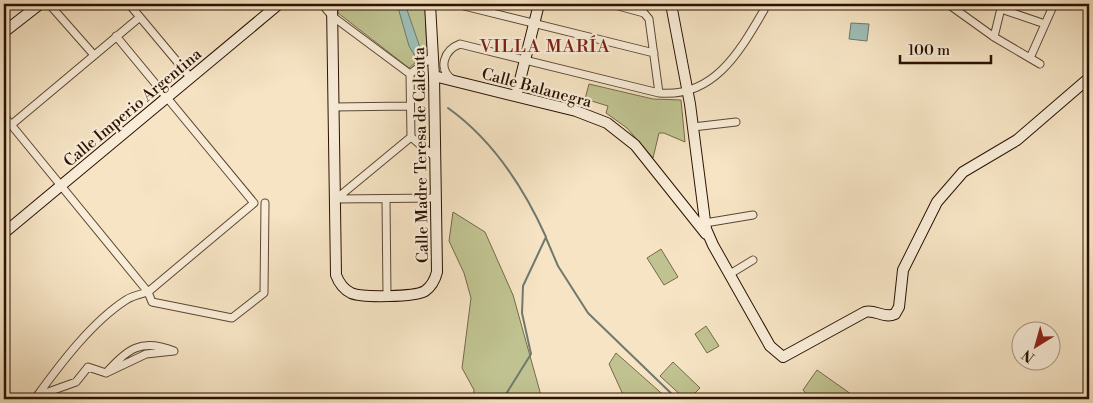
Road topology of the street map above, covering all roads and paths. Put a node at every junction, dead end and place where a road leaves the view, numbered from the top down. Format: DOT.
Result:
graph roads {
  1 [pos="40,4"];
  2 [pos="49,4"];
  3 [pos="129,4"];
  4 [pos="280,4"];
  5 [pos="322,4"];
  6 [pos="332,4"];
  7 [pos="430,4"];
  8 [pos="456,4"];
  9 [pos="539,4"];
  10 [pos="611,4"];
  11 [pos="671,4"];
  12 [pos="764,4"];
  13 [pos="948,4"];
  14 [pos="1054,4"];
  15 [pos="1002,7"];
  16 [pos="140,16"];
  17 [pos="332,16"];
  18 [pos="534,23"];
  19 [pos="1045,24"];
  20 [pos="4,32"];
  21 [pos="116,36"];
  22 [pos="994,37"];
  23 [pos="654,53"];
  24 [pos="94,55"];
  25 [pos="433,56"];
  26 [pos="1030,58"];
  27 [pos="525,60"];
  28 [pos="1040,64"];
  29 [pos="410,74"];
  30 [pos="434,76"];
  31 [pos="190,77"];
  32 [pos="1089,78"];
  33 [pos="456,81"];
  34 [pos="688,91"];
  35 [pos="659,92"];
  36 [pos="168,96"];
  37 [pos="516,96"];
  38 [pos="410,106"];
  39 [pos="334,107"];
  40 [pos="4,116"];
  41 [pos="736,122"];
  42 [pos="11,125"];
  43 [pos="693,127"];
  44 [pos="411,137"];
  45 [pos="435,158"];
  46 [pos="61,185"];
  47 [pos="702,188"];
  48 [pos="436,198"];
  49 [pos="336,199"];
  50 [pos="386,199"];
  51 [pos="265,203"];
  52 [pos="685,206"];
  53 [pos="753,215"];
  54 [pos="705,223"];
  55 [pos="4,233"];
  56 [pos="713,245"];
  57 [pos="753,260"];
  58 [pos="730,274"];
  59 [pos="148,292"];
  60 [pos="387,295"];
  61 [pos="106,373"];
  1 -- 20 [label="street"];
  2 -- 24 [label="street"];
  3 -- 16 [label="street"];
  4 -- 31 [label="street, Calle Imperio Argentina"];
  5 -- 17 [label="street"];
  6 -- 17 [label="street, Calle Madre Teresa de Calcuta"];
  7 -- 25 [label="street, Calle Madre Teresa de Calcuta"];
  8 -- 18 [label="street"];
  9 -- 18 [label="street"];
  10 -- 23 [label="street"];
  11 -- 34 [label="street"];
  12 -- 34 [label="street"];
  13 -- 22 [label="street"];
  14 -- 19 [label="street"];
  15 -- 19 [label="street"];
  15 -- 22 [label="street"];
  16 -- 21 [label="street"];
  16 -- 31 [label="street"];
  17 -- 29 [label="street"];
  17 -- 39 [label="street, Calle Madre Teresa de Calcuta"];
  18 -- 23 [label="street"];
  18 -- 27 [label="street"];
  19 -- 26 [label="street"];
  21 -- 24 [label="street"];
  21 -- 36 [label="street"];
  22 -- 26 [label="street"];
  23 -- 35 [label="street"];
  24 -- 42 [label="street"];
  25 -- 29 [label="street"];
  25 -- 30 [label="street, Calle Madre Teresa de Calcuta"];
  26 -- 28 [label="street"];
  27 -- 33 [label="street"];
  27 -- 35 [label="street"];
  27 -- 37 [label="street"];
  29 -- 38 [label="street"];
  30 -- 33 [label="street, Calle Balanegra"];
  30 -- 45 [label="street, Calle Madre Teresa de Calcuta"];
  31 -- 36 [label="street, Calle Imperio Argentina"];
  32 -- 58 [label="street"];
  33 -- 37 [label="street, Calle Balanegra"];
  34 -- 35 [label="street"];
  34 -- 43 [label="street"];
  36 -- 46 [label="street, Calle Imperio Argentina"];
  36 -- 59 [label="street"];
  37 -- 52 [label="street, Calle Balanegra"];
  38 -- 39 [label="street"];
  38 -- 44 [label="street"];
  39 -- 49 [label="street, Calle Madre Teresa de Calcuta"];
  40 -- 42 [label="street"];
  41 -- 43 [label="street"];
  42 -- 46 [label="street"];
  43 -- 47 [label="street"];
  44 -- 45 [label="street"];
  44 -- 49 [label="street"];
  45 -- 48 [label="street, Calle Madre Teresa de Calcuta"];
  46 -- 55 [label="street, Calle Imperio Argentina"];
  46 -- 59 [label="street"];
  47 -- 52 [label="street"];
  47 -- 54 [label="street"];
  48 -- 50 [label="street"];
  48 -- 60 [label="street, Calle Madre Teresa de Calcuta"];
  49 -- 50 [label="street"];
  49 -- 60 [label="street, Calle Madre Teresa de Calcuta"];
  50 -- 60 [label="street"];
  51 -- 59 [label="street"];
  52 -- 56 [label="street, Calle Balanegra"];
  53 -- 54 [label="street"];
  54 -- 56 [label="street"];
  56 -- 58 [label="street"];
  57 -- 58 [label="street"];
  59 -- 61 [label="street"];
  61 -- 61 [label="street"];
}
